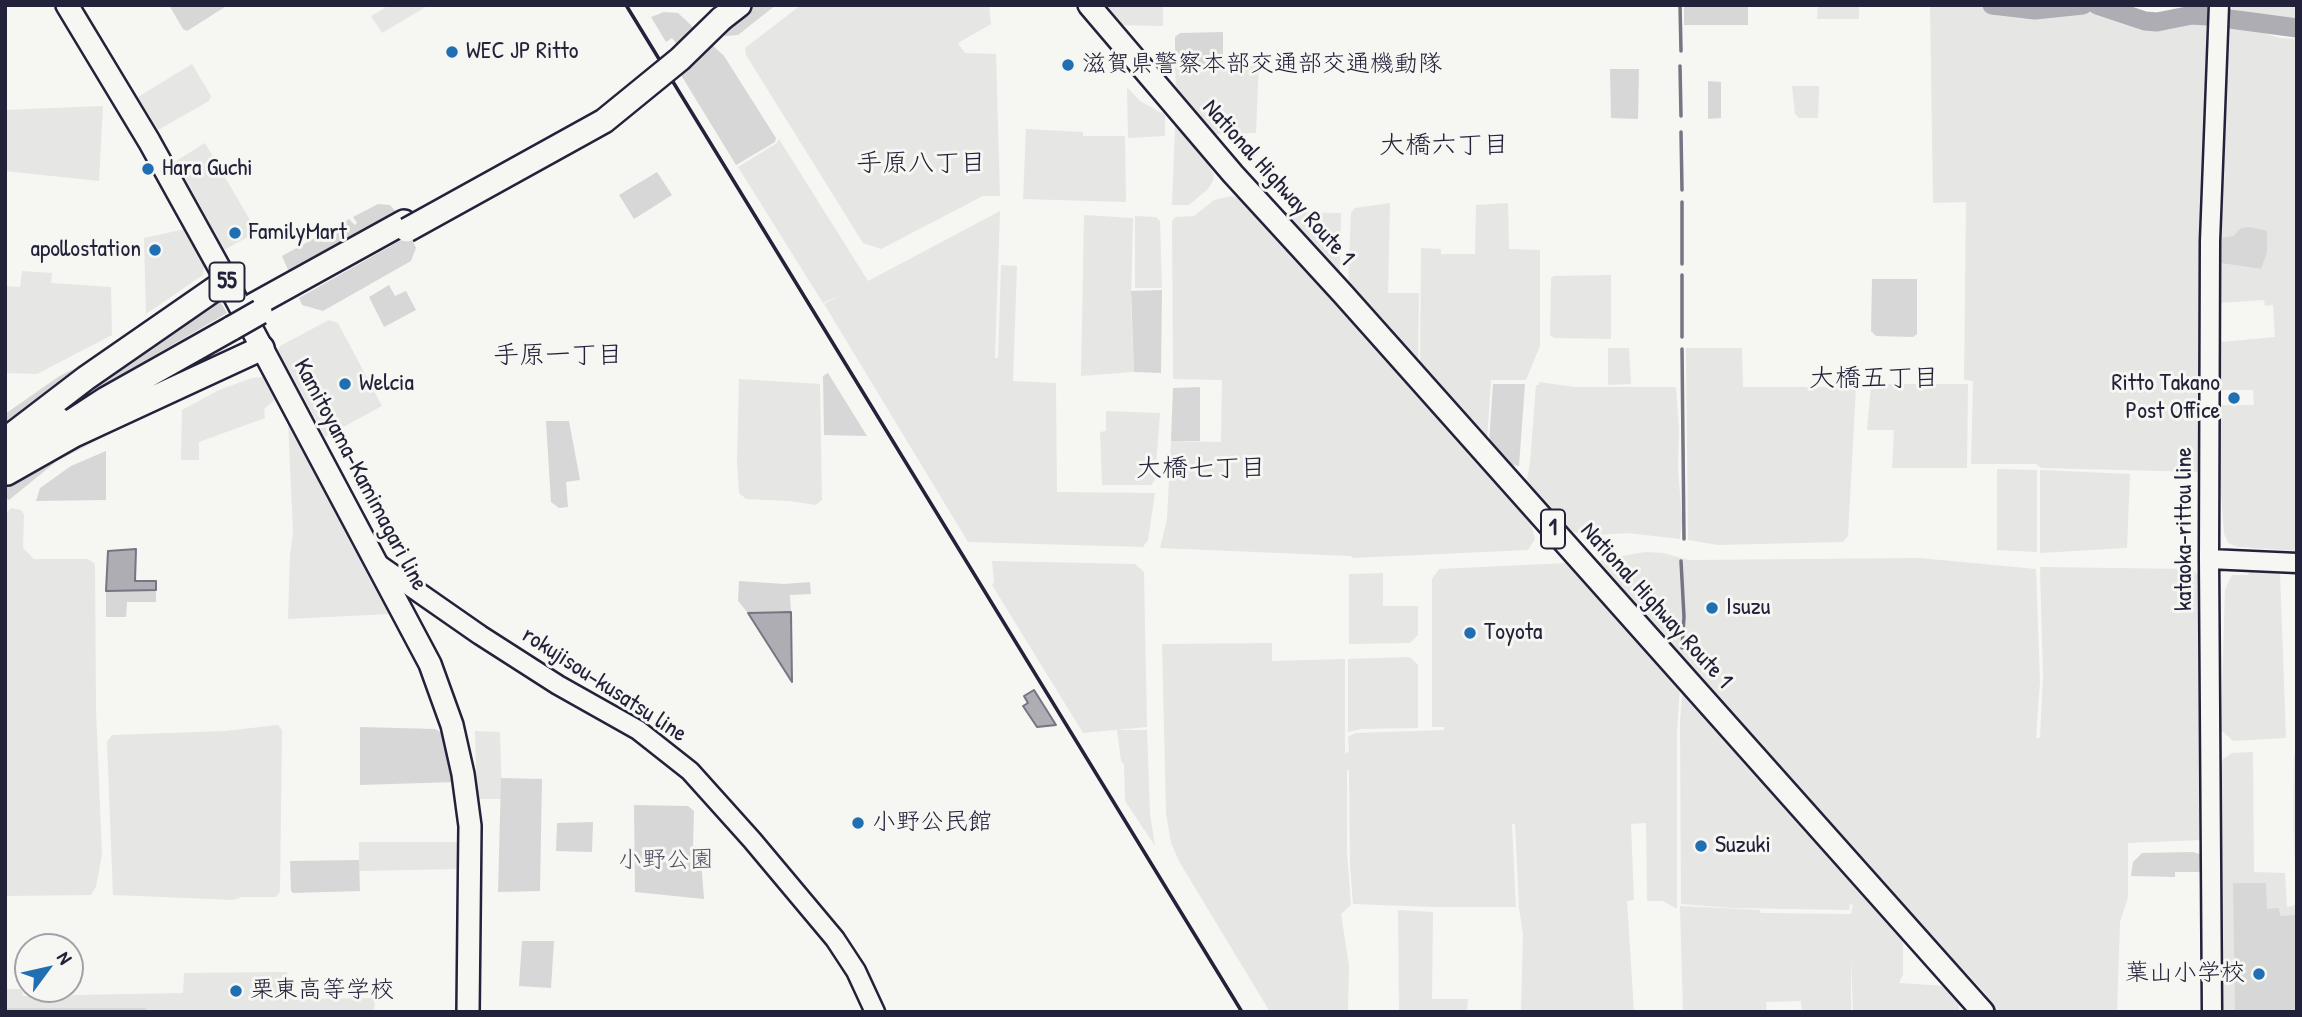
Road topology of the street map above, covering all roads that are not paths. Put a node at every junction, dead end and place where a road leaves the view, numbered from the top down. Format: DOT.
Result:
graph roads {
  1 [pos="67,5"];
  2 [pos="1082,5"];
  3 [pos="1088,5"];
  4 [pos="2220,5"];
  5 [pos="725,9"];
  6 [pos="1122,47"];
  7 [pos="226,281"];
  8 [pos="262,348"];
  9 [pos="5,440"];
  10 [pos="6,469"];
  11 [pos="2209,559"];
  12 [pos="2297,563"];
  13 [pos="378,564"];
  14 [pos="468,1012"];
  15 [pos="875,1012"];
  16 [pos="1983,1012"];
  17 [pos="2212,1012"];
  1 -- 7 [label="main road, Kamitoyama-Kamimagari line / 55"];
  2 -- 6 [label="main road, National Highway Route 1 / 1"];
  3 -- 6 [label="main road, National Highway Route 1 / 1"];
  4 -- 11 [label="main road, kataoka-rittou line"];
  5 -- 10 [label="highway, bridge"];
  6 -- 16 [label="main road, National Highway Route 1 / 1"];
  7 -- 8 [label="main road, Kamitoyama-Kamimagari line / 55"];
  7 -- 9 [label="highway"];
  8 -- 10 [label="highway"];
  8 -- 13 [label="main road, Kamitoyama-Kamimagari line / 55"];
  11 -- 12 [label="main road"];
  11 -- 17 [label="main road, kataoka-rittou line"];
  13 -- 14 [label="main road, Kamitoyama-Kamimagari line / 55"];
  13 -- 15 [label="main road, rokujisou-kusatsu line"];
}
